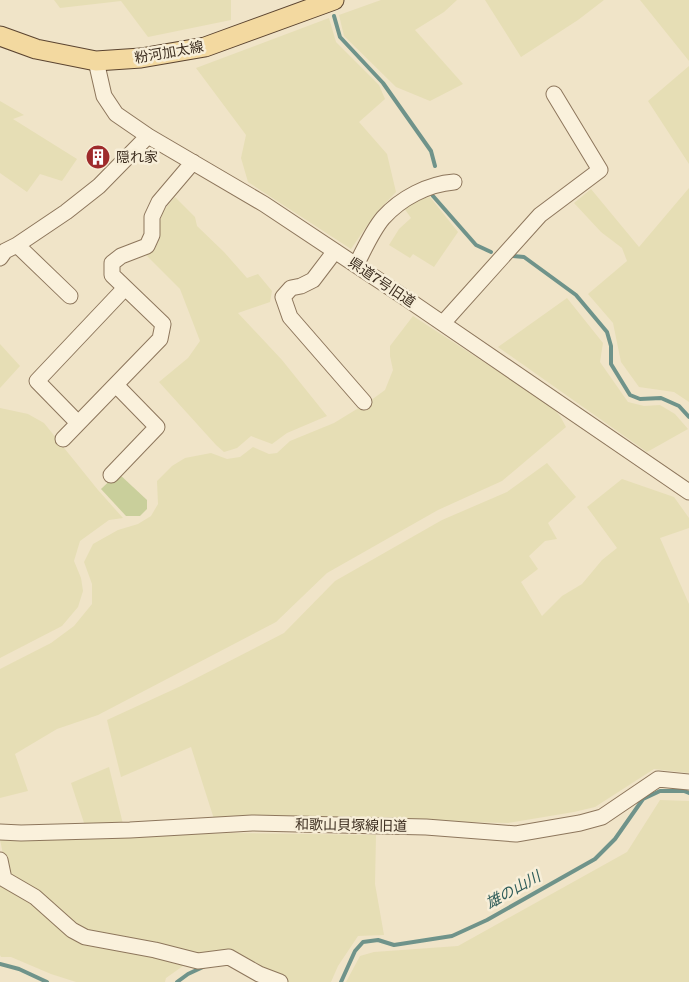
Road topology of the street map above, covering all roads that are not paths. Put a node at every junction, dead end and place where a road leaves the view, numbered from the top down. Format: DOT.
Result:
graph roads {
  1 [pos="334,0"];
  2 [pos="0,36"];
  3 [pos="96,61"];
  4 [pos="554,94"];
  5 [pos="148,136"];
  6 [pos="193,162"];
  7 [pos="454,182"];
  8 [pos="17,245"];
  9 [pos="335,251"];
  10 [pos="0,258"];
  11 [pos="356,265"];
  12 [pos="125,288"];
  13 [pos="70,296"];
  14 [pos="443,323"];
  15 [pos="116,385"];
  16 [pos="364,402"];
  17 [pos="78,423"];
  18 [pos="63,438"];
  19 [pos="111,475"];
  20 [pos="689,492"];
  21 [pos="689,782"];
  22 [pos="0,832"];
  23 [pos="0,860"];
  24 [pos="280,982"];
  1 -- 3 [label="main road, 粉河加太線"];
  2 -- 3 [label="main road, 粉河加太線"];
  3 -- 5 [label="street, 県道7号旧道"];
  4 -- 14 [label="street"];
  5 -- 6 [label="street, 県道7号旧道"];
  5 -- 8 [label="street"];
  6 -- 9 [label="street, 県道7号旧道"];
  6 -- 12 [label="street"];
  7 -- 11 [label="street"];
  8 -- 10 [label="street"];
  8 -- 13 [label="street"];
  9 -- 11 [label="street, 県道7号旧道"];
  9 -- 16 [label="street"];
  11 -- 14 [label="street, 県道7号旧道"];
  12 -- 15 [label="street"];
  12 -- 17 [label="street"];
  14 -- 20 [label="street, 県道7号旧道"];
  15 -- 17 [label="street"];
  15 -- 19 [label="street"];
  17 -- 18 [label="street"];
  21 -- 22 [label="street, 和歌山貝塚線旧道"];
  23 -- 24 [label="street"];
}
